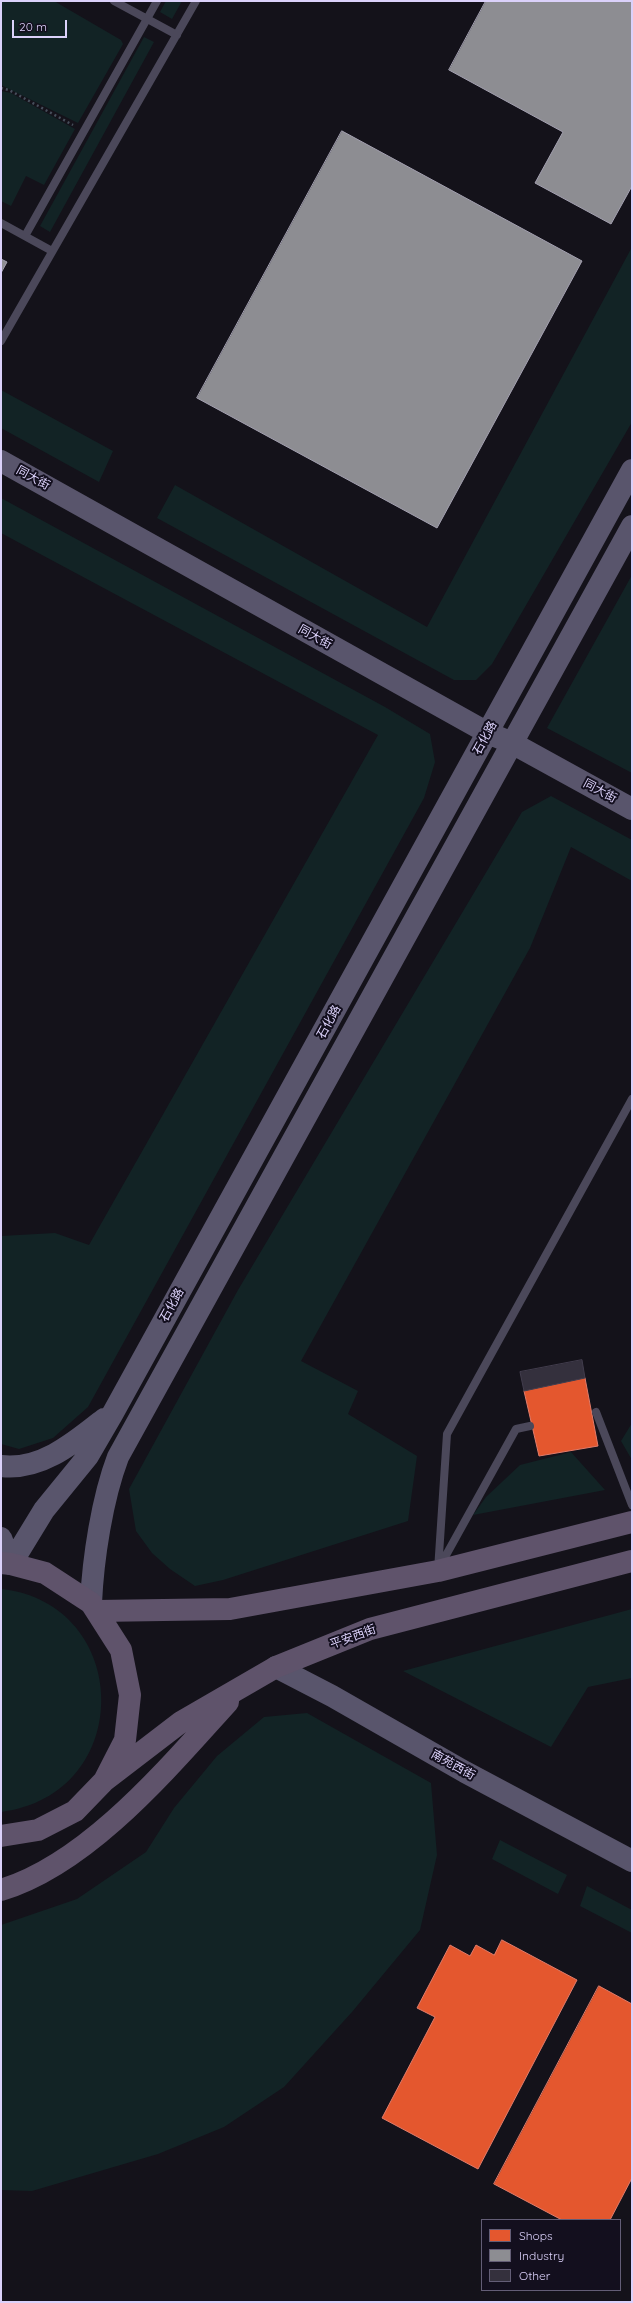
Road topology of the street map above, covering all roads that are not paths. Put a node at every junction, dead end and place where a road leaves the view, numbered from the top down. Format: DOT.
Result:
graph roads {
  1 [pos="114,1"];
  2 [pos="157,1"];
  3 [pos="196,1"];
  4 [pos="146,19"];
  5 [pos="177,35"];
  6 [pos="1,223"];
  7 [pos="25,236"];
  8 [pos="52,252"];
  9 [pos="1,341"];
  10 [pos="1,461"];
  11 [pos="632,470"];
  12 [pos="632,526"];
  13 [pos="488,733"];
  14 [pos="512,743"];
  15 [pos="632,809"];
  16 [pos="632,1099"];
  17 [pos="113,1412"];
  18 [pos="596,1412"];
  19 [pos="530,1426"];
  20 [pos="1,1466"];
  21 [pos="632,1505"];
  22 [pos="632,1522"];
  23 [pos="1,1538"];
  24 [pos="632,1561"];
  25 [pos="6,1564"];
  26 [pos="438,1571"];
  27 [pos="94,1607"];
  28 [pos="276,1667"];
  29 [pos="244,1685"];
  30 [pos="104,1781"];
  31 [pos="1,1836"];
  32 [pos="632,1861"];
  33 [pos="1,1890"];
  1 -- 4 [label="lane"];
  2 -- 4 [label="lane"];
  3 -- 5 [label="lane"];
  4 -- 5 [label="lane"];
  4 -- 7 [label="lane"];
  5 -- 8 [label="lane"];
  6 -- 7 [label="lane"];
  7 -- 8 [label="lane"];
  8 -- 9 [label="lane"];
  10 -- 13 [label="main road, 同大街"];
  11 -- 13 [label="main road, 石化路"];
  12 -- 14 [label="main road"];
  13 -- 14 [label="main road, 同大街"];
  13 -- 17 [label="main road, 石化路"];
  14 -- 15 [label="main road, 同大街"];
  14 -- 27 [label="main road"];
  16 -- 26 [label="lane"];
  17 -- 20 [label="main road"];
  17 -- 25 [label="main road, 石化路"];
  18 -- 21 [label="lane"];
  19 -- 26 [label="lane"];
  22 -- 26 [label="main road"];
  23 -- 25 [label="main road"];
  24 -- 28 [label="main road, 平安西街"];
  25 -- 27 [label="main road"];
  26 -- 27 [label="main road"];
  27 -- 30 [label="main road"];
  28 -- 29 [label="main road, 平安西街"];
  28 -- 32 [label="main road, 南苑西街"];
  29 -- 30 [label="main road, 平安西街"];
  29 -- 33 [label="main road"];
  30 -- 31 [label="main road"];
}
